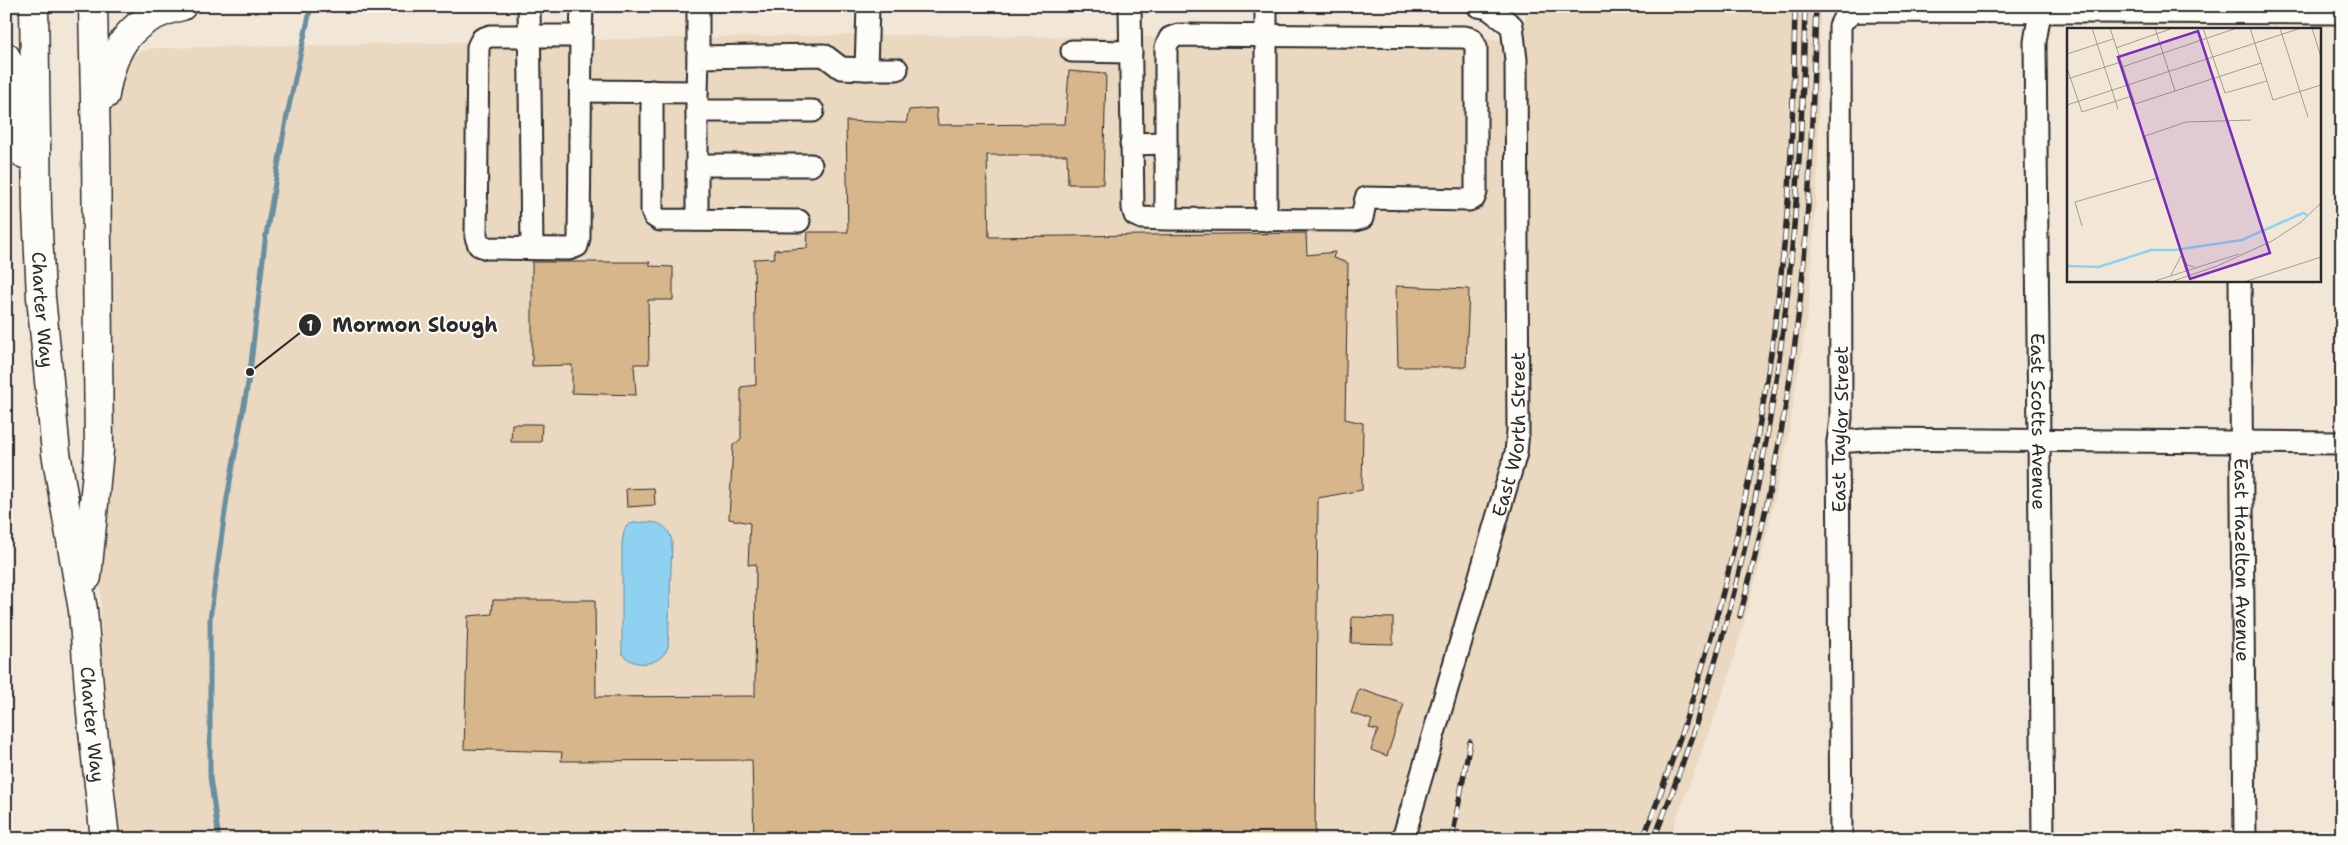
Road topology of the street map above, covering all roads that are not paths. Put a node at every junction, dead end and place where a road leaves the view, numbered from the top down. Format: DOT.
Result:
graph roads {
  1 [pos="34,6"];
  2 [pos="92,6"];
  3 [pos="182,6"];
  4 [pos="529,6"];
  5 [pos="582,6"];
  6 [pos="698,6"];
  7 [pos="868,6"];
  8 [pos="1130,6"];
  9 [pos="1266,6"];
  10 [pos="1478,6"];
  11 [pos="1924,9"];
  12 [pos="2040,9"];
  13 [pos="2164,9"];
  14 [pos="2283,9"];
  15 [pos="2342,13"];
  16 [pos="2238,21"];
  17 [pos="530,36"];
  18 [pos="581,36"];
  19 [pos="1267,36"];
  20 [pos="1072,51"];
  21 [pos="1130,52"];
  22 [pos="698,57"];
  23 [pos="6,58"];
  24 [pos="866,69"];
  25 [pos="897,69"];
  26 [pos="582,91"];
  27 [pos="652,92"];
  28 [pos="697,102"];
  29 [pos="813,112"];
  30 [pos="1166,143"];
  31 [pos="1131,144"];
  32 [pos="96,146"];
  33 [pos="811,164"];
  34 [pos="697,165"];
  35 [pos="37,210"];
  36 [pos="1166,219"];
  37 [pos="697,220"];
  38 [pos="1266,220"];
  39 [pos="799,221"];
  40 [pos="532,248"];
  41 [pos="2240,281"];
  42 [pos="1838,442"];
  43 [pos="2039,442"];
  44 [pos="2242,443"];
  45 [pos="2342,443"];
  46 [pos="83,610"];
  47 [pos="105,839"];
  48 [pos="1403,839"];
  49 [pos="1841,839"];
  50 [pos="2043,839"];
  51 [pos="2245,839"];
  1 -- 35 [label="main road, Charter Way"];
  2 -- 32 [label="main road, Charter Way"];
  3 -- 32 [label="main road"];
  4 -- 17 [label="street"];
  5 -- 18 [label="street"];
  6 -- 22 [label="street"];
  7 -- 24 [label="street"];
  8 -- 21 [label="street"];
  9 -- 19 [label="street"];
  10 -- 48 [label="street, East Worth Street"];
  11 -- 12 [label="street"];
  11 -- 42 [label="street, East Taylor Street"];
  12 -- 13 [label="street"];
  12 -- 43 [label="street, East Scotts Avenue"];
  13 -- 16 [label="street"];
  14 -- 15 [label="street"];
  14 -- 16 [label="street"];
  17 -- 18 [label="street"];
  17 -- 40 [label="street"];
  17 -- 40 [label="street"];
  18 -- 26 [label="street"];
  19 -- 30 [label="street"];
  19 -- 38 [label="street"];
  19 -- 38 [label="street"];
  20 -- 21 [label="street"];
  21 -- 31 [label="street"];
  22 -- 24 [label="street"];
  22 -- 28 [label="street"];
  23 -- 35 [label="main road"];
  24 -- 25 [label="street"];
  26 -- 27 [label="street"];
  26 -- 40 [label="street"];
  27 -- 28 [label="street"];
  27 -- 37 [label="street"];
  28 -- 29 [label="street"];
  28 -- 34 [label="street"];
  30 -- 31 [label="street"];
  30 -- 36 [label="street"];
  31 -- 36 [label="street"];
  32 -- 46 [label="main road, Charter Way"];
  33 -- 34 [label="street"];
  34 -- 37 [label="street"];
  35 -- 46 [label="main road, Charter Way"];
  36 -- 38 [label="street"];
  37 -- 39 [label="street"];
  41 -- 44 [label="street, East Hazelton Avenue"];
  42 -- 43 [label="street"];
  42 -- 49 [label="street, East Taylor Street"];
  43 -- 44 [label="street"];
  43 -- 50 [label="street, East Scotts Avenue"];
  44 -- 45 [label="street"];
  44 -- 51 [label="street, East Hazelton Avenue"];
  46 -- 47 [label="main road, Charter Way"];
}
